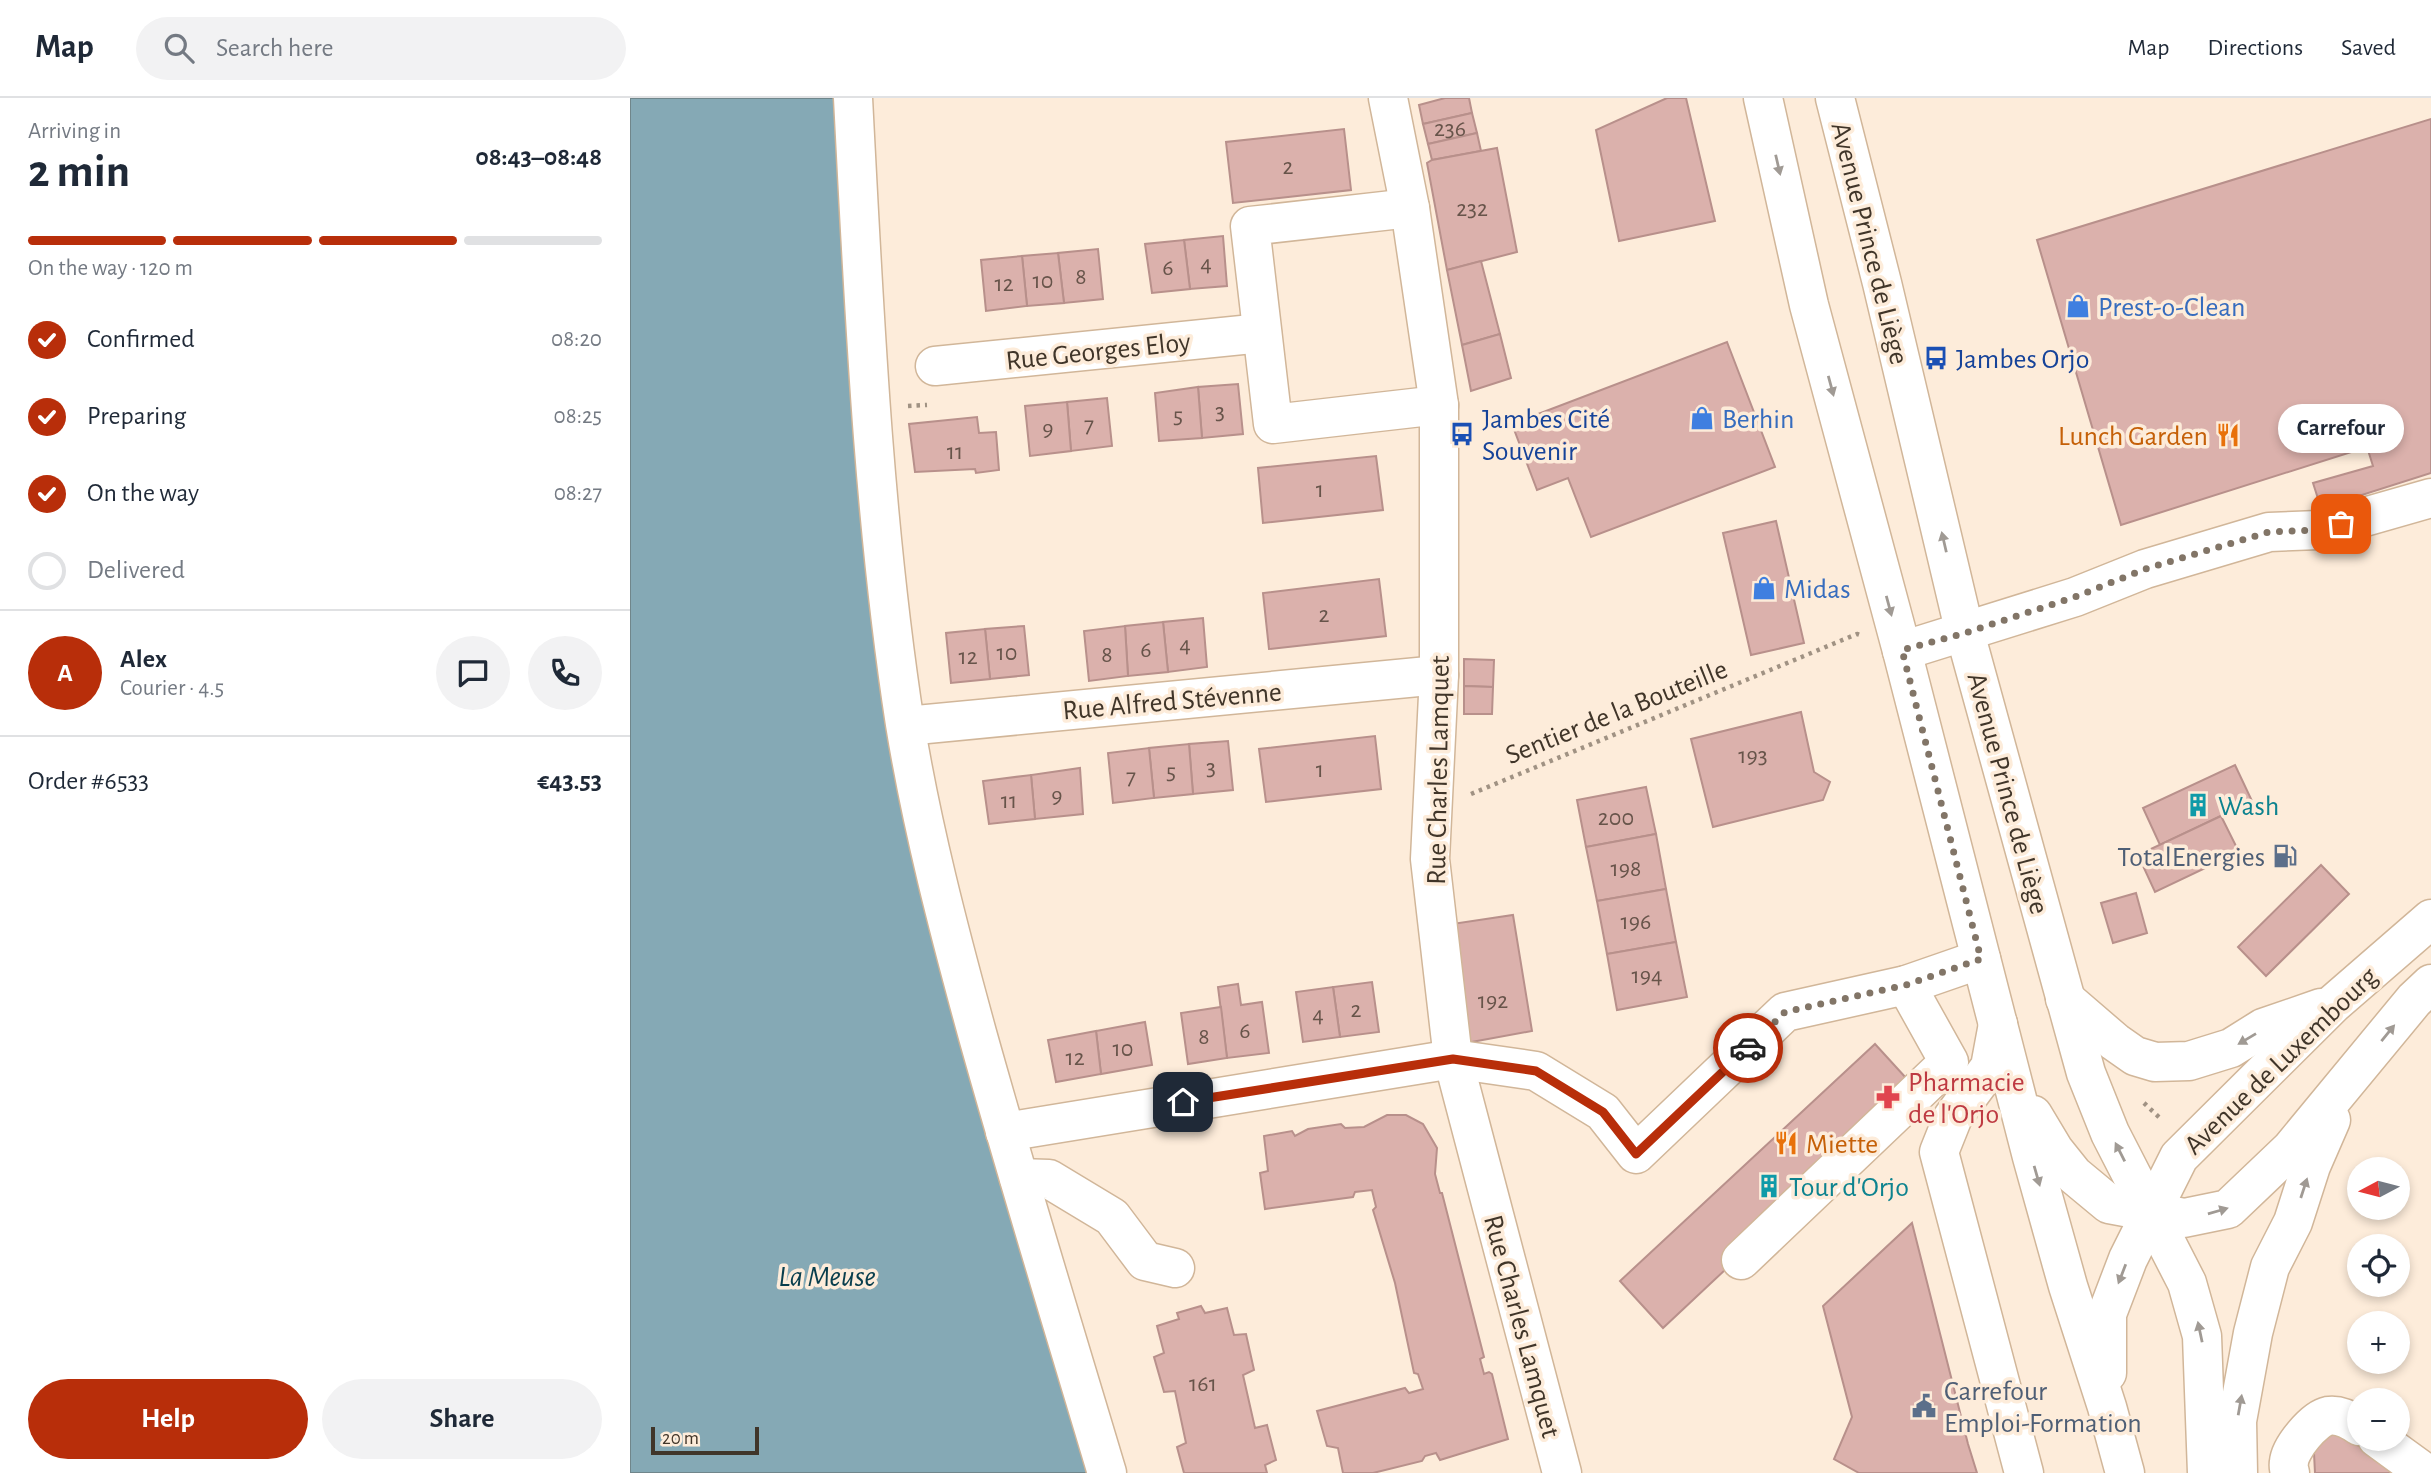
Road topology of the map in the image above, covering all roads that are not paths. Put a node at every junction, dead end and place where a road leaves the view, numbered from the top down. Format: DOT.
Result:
graph roads {
  1 [pos="853,98"];
  2 [pos="1388,98"];
  3 [pos="1763,98"];
  4 [pos="1835,98"];
  5 [pos="1410,208"];
  6 [pos="1262,333"];
  7 [pos="935,366"];
  8 [pos="1439,405"];
  9 [pos="2431,498"];
  10 [pos="1965,633"];
  11 [pos="1902,650"];
  12 [pos="1439,675"];
  13 [pos="906,726"];
  14 [pos="2431,919"];
  15 [pos="1981,959"];
  16 [pos="2431,984"];
  17 [pos="1906,985"];
  18 [pos="2065,999"];
  19 [pos="2333,1004"];
  20 [pos="1998,1024"];
  21 [pos="1453,1059"];
  22 [pos="2346,1084"];
  23 [pos="2015,1087"];
  24 [pos="1005,1132"];
  25 [pos="1019,1178"];
  26 [pos="2151,1213"];
  27 [pos="1741,1261"];
  28 [pos="1175,1268"];
  29 [pos="2107,1407"];
  30 [pos="2347,1418"];
  31 [pos="2394,1451"];
  32 [pos="1107,1473"];
  33 [pos="1562,1473"];
  34 [pos="2024,1473"];
  35 [pos="2124,1473"];
  36 [pos="2207,1473"];
  37 [pos="2238,1473"];
  38 [pos="2290,1473"];
  39 [pos="2425,1473"];
  1 -- 13 [label="main road"];
  2 -- 5 [label="main road, Rue Charles Lamquet"];
  3 -- 11 [label="main road, one-way"];
  10 -- 4 [label="main road, Avenue Prince de Liège, one-way"];
  5 -- 6 [label="main road"];
  5 -- 8 [label="main road, Rue Charles Lamquet"];
  6 -- 7 [label="main road, Rue Georges Eloy"];
  6 -- 8 [label="main road"];
  8 -- 12 [label="main road, Rue Charles Lamquet"];
  9 -- 10 [label="main road"];
  10 -- 11 [label="main road"];
  10 -- 18 [label="main road, Avenue Prince de Liège"];
  11 -- 15 [label="main road"];
  12 -- 13 [label="main road, Rue Alfred Stévenne"];
  12 -- 21 [label="main road, Rue Charles Lamquet"];
  13 -- 24 [label="main road"];
  14 -- 19 [label="main road, Avenue de Luxembourg"];
  15 -- 17 [label="main road"];
  15 -- 20 [label="main road"];
  22 -- 16 [label="main road, Avenue de Luxembourg, one-way"];
  17 -- 21 [label="main road"];
  17 -- 27 [label="main road"];
  19 -- 18 [label="main road, one-way"];
  26 -- 18 [label="main road, Avenue Prince de Liège, one-way"];
  19 -- 26 [label="main road, Avenue de Luxembourg"];
  20 -- 23 [label="main road"];
  20 -- 34 [label="main road"];
  21 -- 24 [label="main road"];
  21 -- 33 [label="main road, Rue Charles Lamquet"];
  26 -- 22 [label="main road, Avenue de Luxembourg, one-way"];
  37 -- 22 [label="main road, one-way"];
  23 -- 26 [label="main road"];
  23 -- 29 [label="main road, one-way"];
  24 -- 25 [label="main road"];
  25 -- 28 [label="main road"];
  25 -- 32 [label="main road"];
  26 -- 29 [label="main road, one-way"];
  36 -- 26 [label="main road, Avenue Prince de Liège, one-way"];
  29 -- 35 [label="main road"];
  30 -- 38 [label="main road"];
  31 -- 39 [label="main road"];
}
